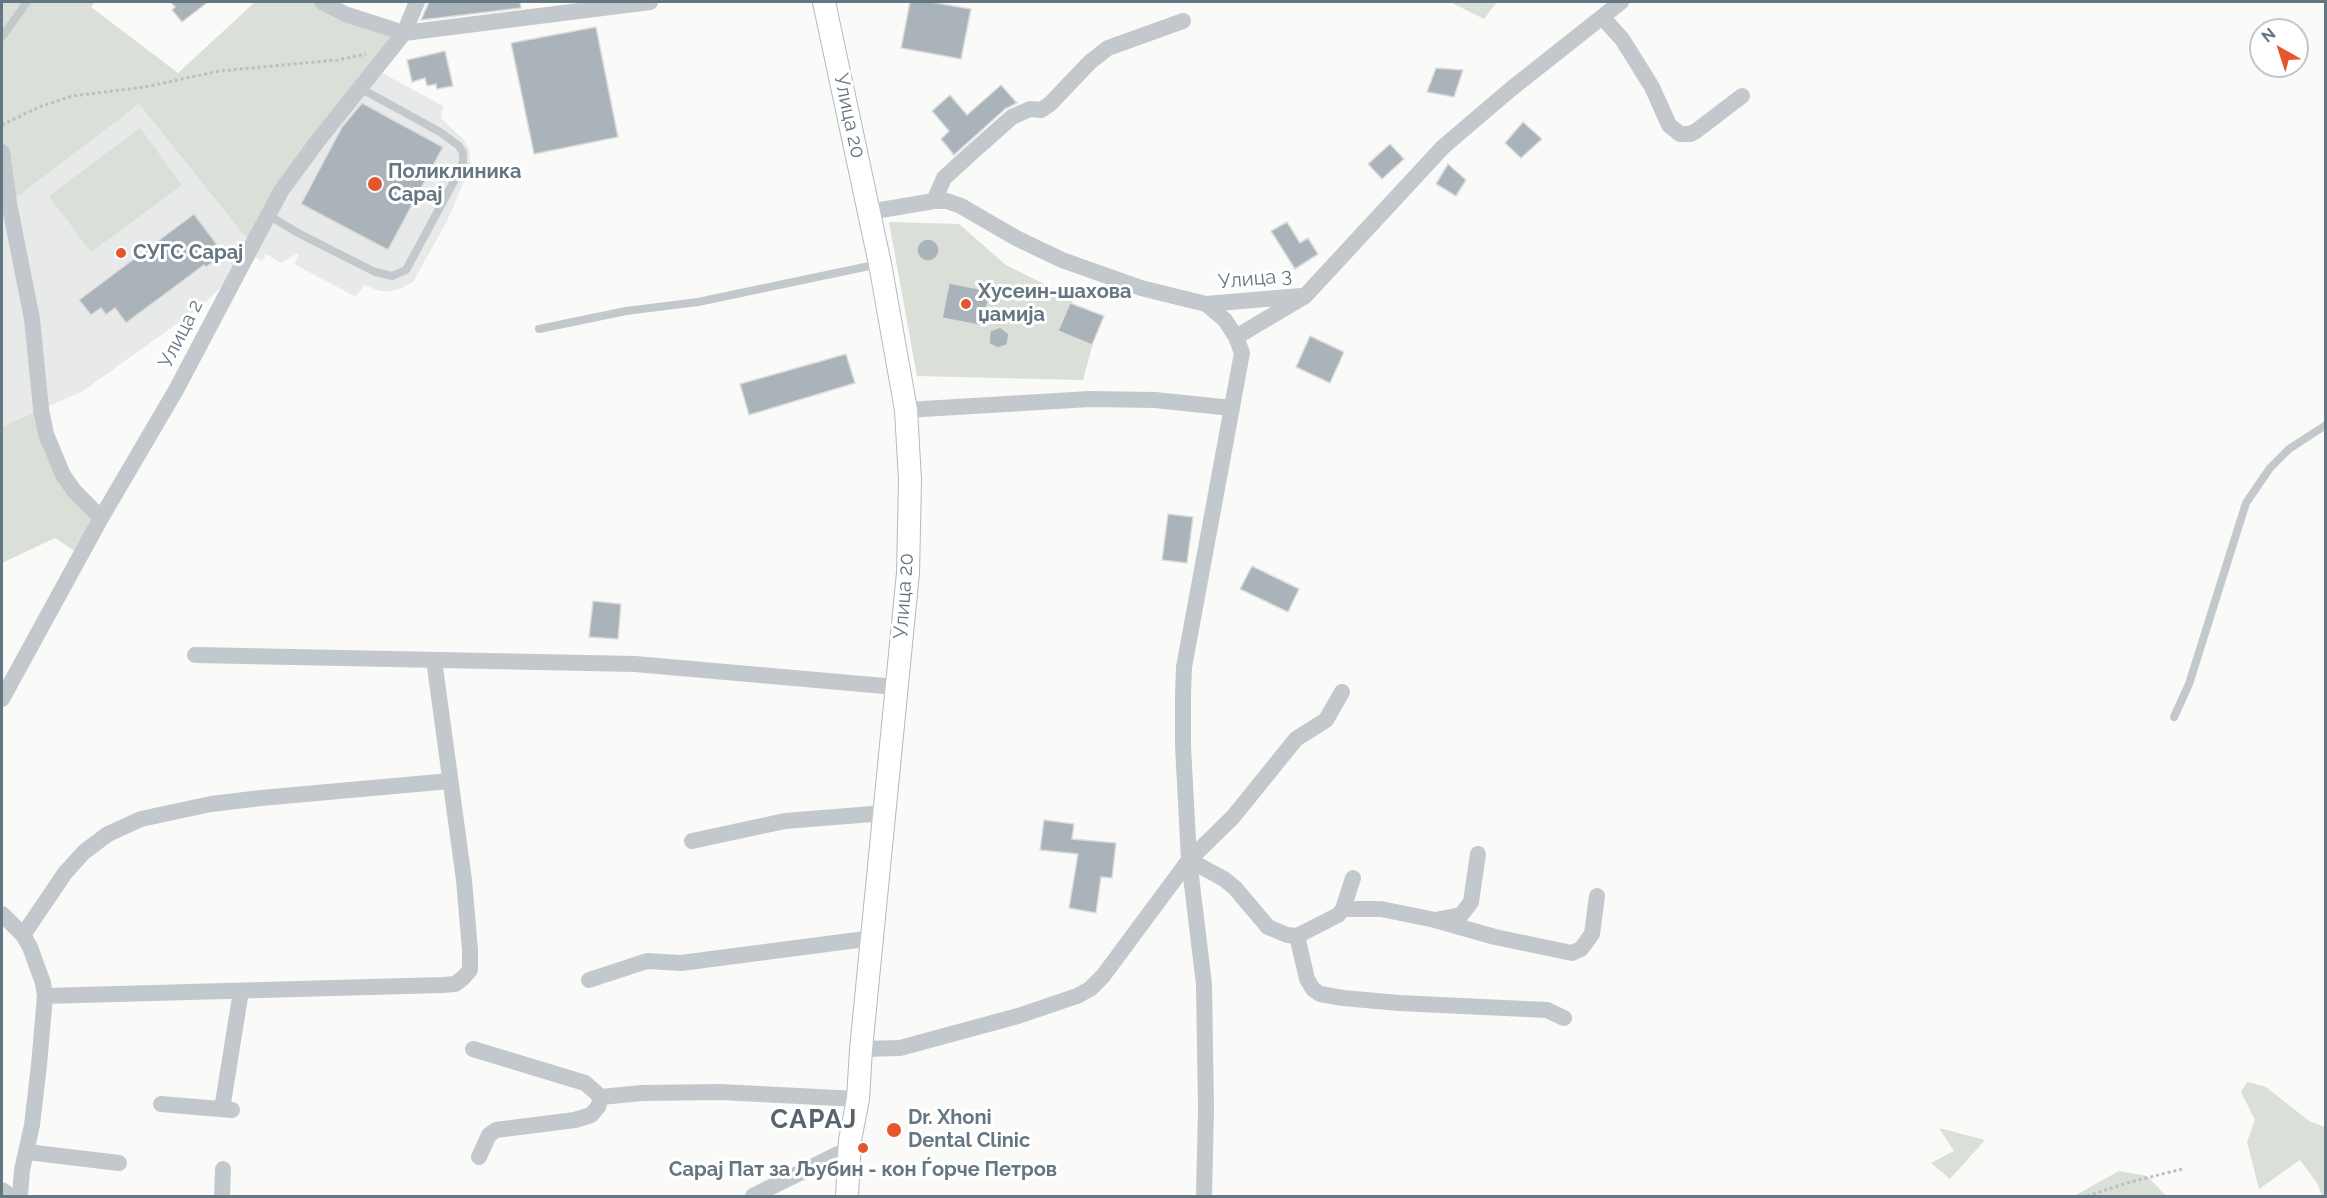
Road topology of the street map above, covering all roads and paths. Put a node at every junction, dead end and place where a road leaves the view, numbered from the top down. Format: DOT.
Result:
graph roads {
  1 [pos="27,2"];
  2 [pos="322,2"];
  3 [pos="417,2"];
  4 [pos="650,2"];
  5 [pos="824,2"];
  6 [pos="1621,2"];
  7 [pos="1602,17"];
  8 [pos="1184,21"];
  9 [pos="404,33"];
  10 [pos="2,37"];
  11 [pos="392,49"];
  12 [pos="360,87"];
  13 [pos="1742,96"];
  14 [pos="2,125"];
  15 [pos="2,152"];
  16 [pos="934,201"];
  17 [pos="869,212"];
  18 [pos="267,214"];
  19 [pos="880,264"];
  20 [pos="1305,296"];
  21 [pos="1206,304"];
  22 [pos="539,329"];
  23 [pos="1236,337"];
  24 [pos="1232,408"];
  25 [pos="906,410"];
  26 [pos="2325,425"];
  27 [pos="101,518"];
  28 [pos="195,655"];
  29 [pos="434,660"];
  30 [pos="897,687"];
  31 [pos="1342,692"];
  32 [pos="2,699"];
  33 [pos="2174,717"];
  34 [pos="450,781"];
  35 [pos="885,813"];
  36 [pos="692,841"];
  37 [pos="1478,854"];
  38 [pos="1189,860"];
  39 [pos="1353,878"];
  40 [pos="1597,896"];
  41 [pos="1343,909"];
  42 [pos="2,914"];
  43 [pos="1436,920"];
  44 [pos="23,935"];
  45 [pos="1297,936"];
  46 [pos="873,938"];
  47 [pos="589,980"];
  48 [pos="241,991"];
  49 [pos="45,996"];
  50 [pos="1564,1018"];
  51 [pos="473,1049"];
  52 [pos="861,1049"];
  53 [pos="602,1097"];
  54 [pos="858,1099"];
  55 [pos="161,1104"];
  56 [pos="27,1152"];
  57 [pos="479,1157"];
  58 [pos="851,1157"];
  59 [pos="119,1163"];
  60 [pos="223,1169"];
  61 [pos="2182,1169"];
  62 [pos="2,1190"];
  63 [pos="10,1197"];
  64 [pos="20,1197"];
  65 [pos="222,1197"];
  66 [pos="753,1197"];
  67 [pos="847,1197"];
  68 [pos="1204,1197"];
  69 [pos="2087,1197"];
  1 -- 10 [label="lane"];
  2 -- 9 [label="street"];
  3 -- 9 [label="street, Улица 2"];
  4 -- 9 [label="street"];
  5 -- 17 [label="street, Улица 20"];
  6 -- 7 [label="street, Улица 3"];
  7 -- 13 [label="street"];
  7 -- 20 [label="street, Улица 3"];
  8 -- 16 [label="street"];
  9 -- 11 [label="street, Улица 2"];
  11 -- 12 [label="street, Улица 2"];
  11 -- 14 [label="path"];
  12 -- 18 [label="street, Улица 2"];
  12 -- 18 [label="lane"];
  15 -- 27 [label="street"];
  16 -- 17 [label="street, Улица 3"];
  16 -- 21 [label="street, Улица 3"];
  17 -- 19 [label="street, Улица 20"];
  18 -- 27 [label="street, Улица 2"];
  19 -- 22 [label="lane"];
  19 -- 25 [label="street, Улица 20"];
  20 -- 21 [label="street, Улица 3"];
  20 -- 23 [label="street"];
  21 -- 23 [label="street"];
  23 -- 24 [label="street"];
  24 -- 25 [label="street"];
  24 -- 38 [label="street"];
  25 -- 30 [label="street, Улица 20"];
  26 -- 33 [label="lane"];
  27 -- 32 [label="street, Улица 2"];
  28 -- 29 [label="street"];
  29 -- 30 [label="street"];
  29 -- 34 [label="street"];
  30 -- 35 [label="street, Улица 20"];
  31 -- 38 [label="street"];
  34 -- 44 [label="street"];
  34 -- 48 [label="street"];
  35 -- 36 [label="street"];
  35 -- 46 [label="street, Улица 20"];
  37 -- 43 [label="street"];
  38 -- 45 [label="street"];
  38 -- 52 [label="street"];
  38 -- 68 [label="street"];
  39 -- 41 [label="street"];
  40 -- 43 [label="street"];
  41 -- 43 [label="street"];
  41 -- 45 [label="street"];
  42 -- 44 [label="street"];
  44 -- 49 [label="street"];
  45 -- 50 [label="street"];
  46 -- 47 [label="street"];
  46 -- 52 [label="street, Улица 20"];
  48 -- 49 [label="street"];
  48 -- 55 [label="street"];
  49 -- 56 [label="street"];
  51 -- 53 [label="street"];
  52 -- 54 [label="street, Улица 20"];
  53 -- 54 [label="street"];
  53 -- 57 [label="street"];
  54 -- 58 [label="street, Улица 20"];
  56 -- 59 [label="street"];
  56 -- 64 [label="street"];
  58 -- 66 [label="street"];
  58 -- 67 [label="street, Улица 20"];
  60 -- 65 [label="street"];
  61 -- 69 [label="path"];
  62 -- 63 [label="street"];
}
